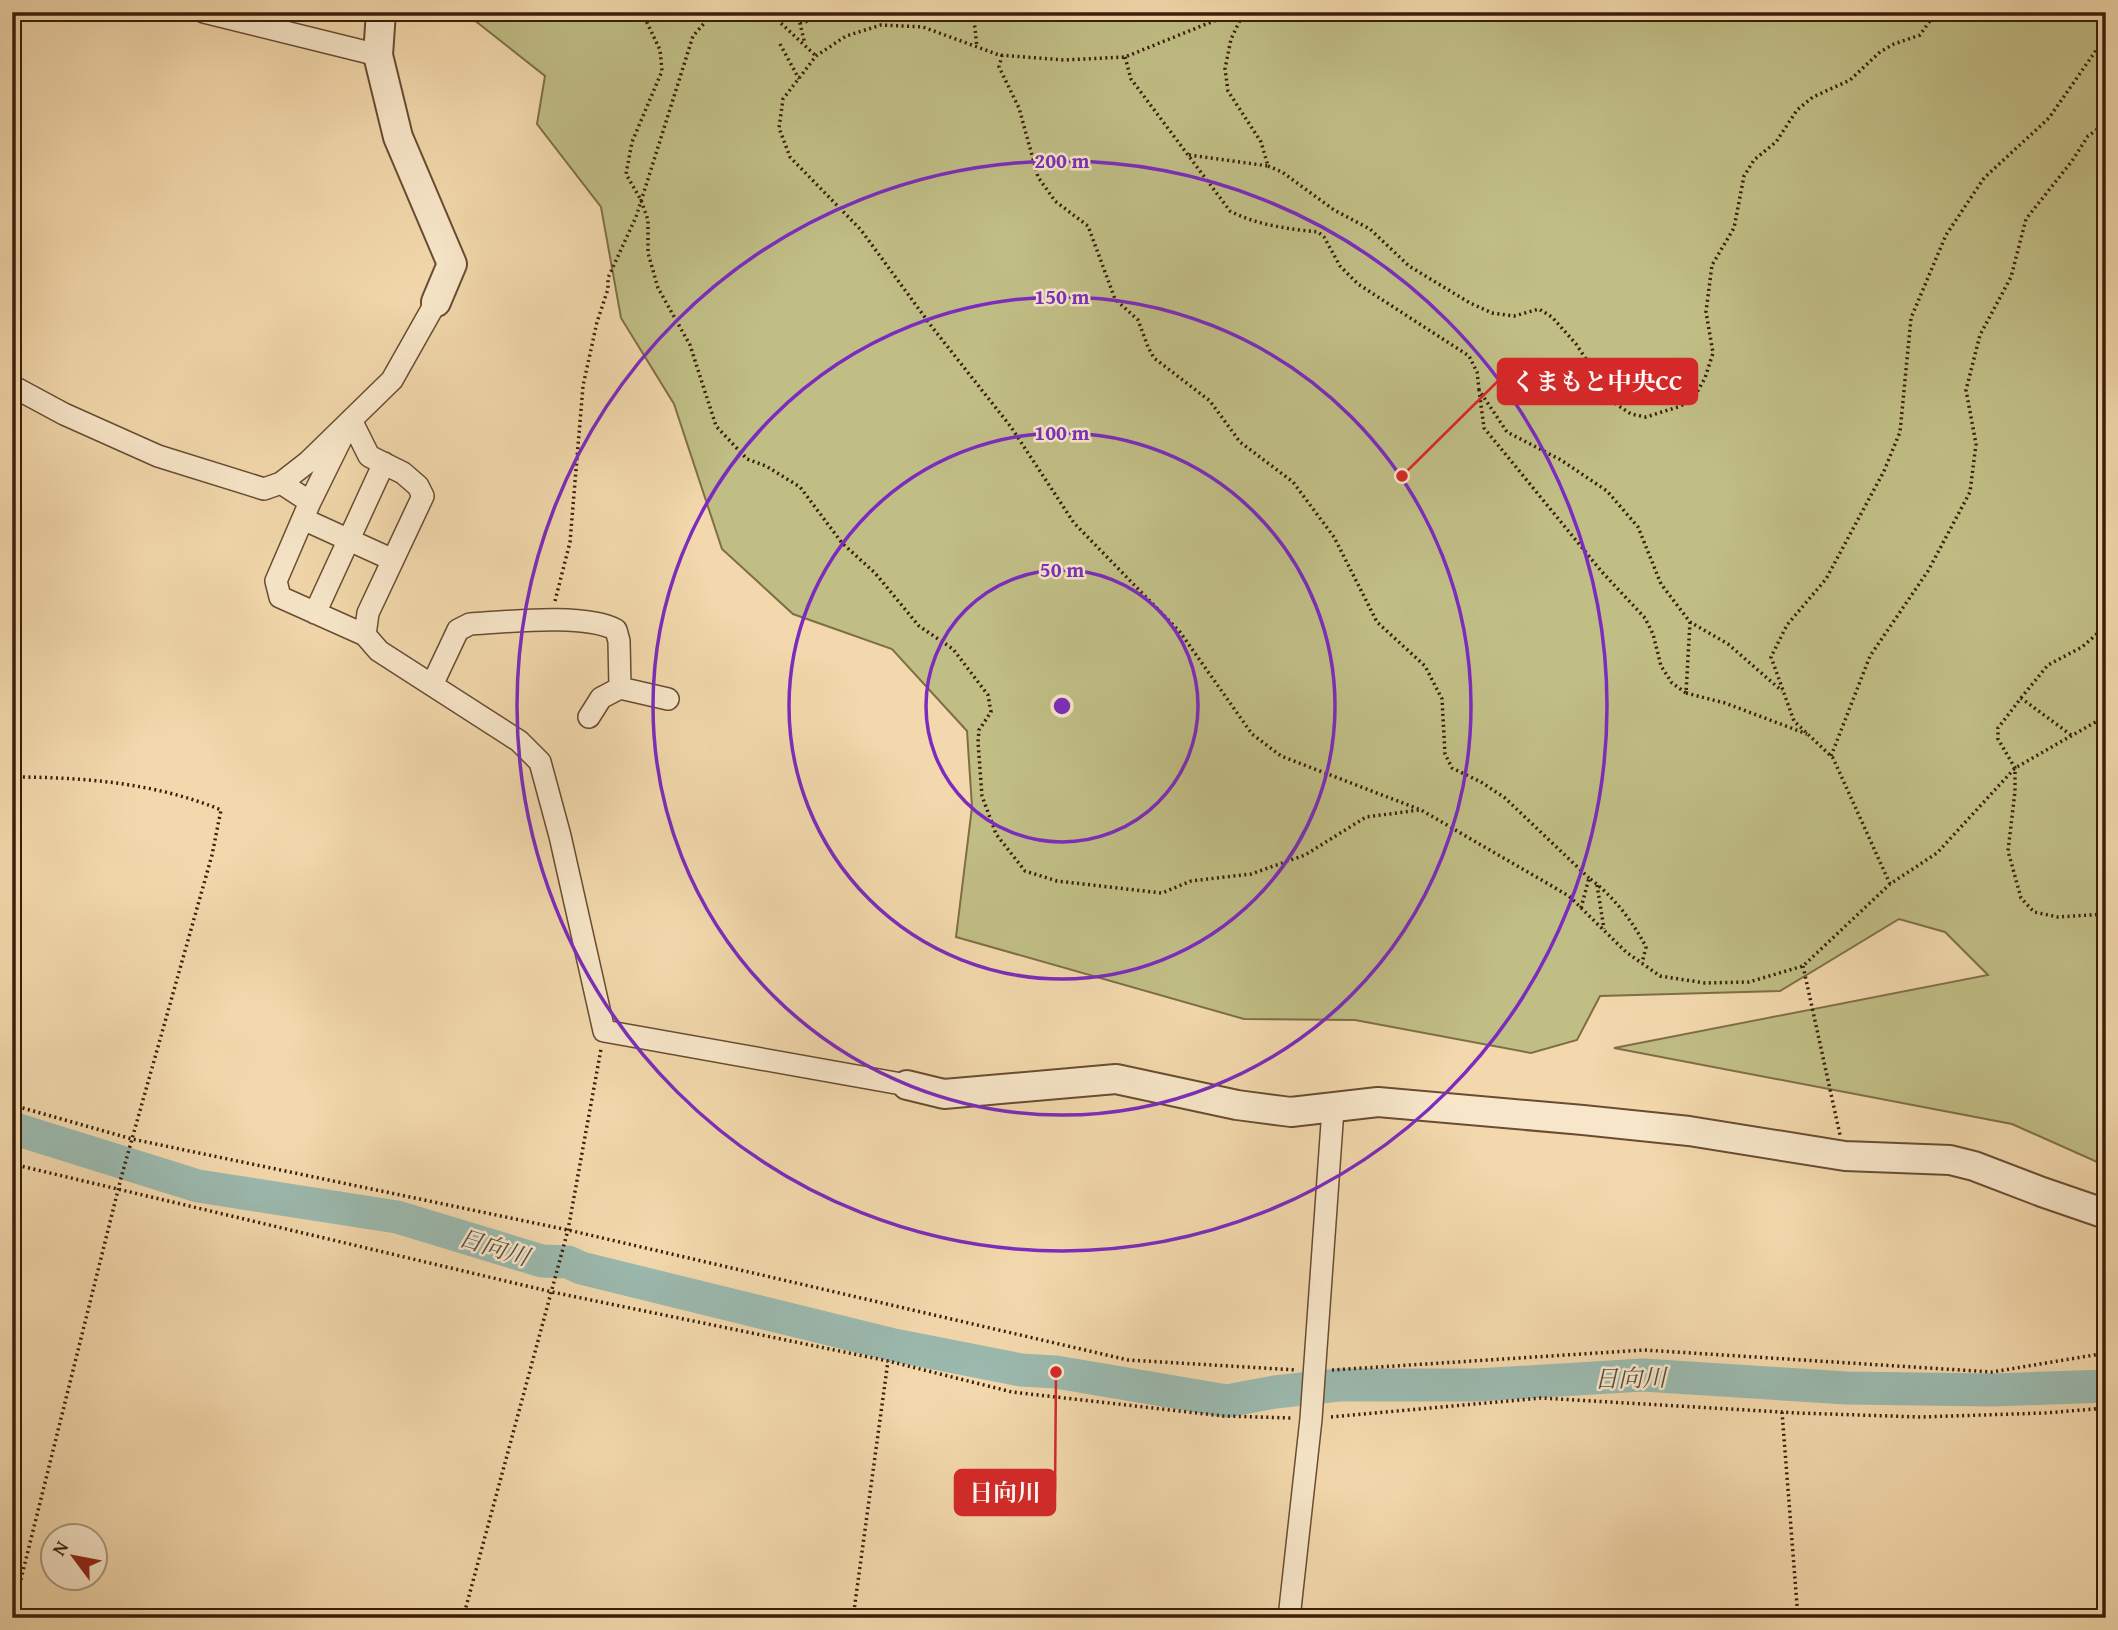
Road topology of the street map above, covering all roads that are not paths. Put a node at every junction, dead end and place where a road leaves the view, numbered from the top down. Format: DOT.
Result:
graph roads {
  1 [pos="204,12"];
  2 [pos="382,12"];
  3 [pos="377,55"];
  4 [pos="436,302"];
  5 [pos="12,386"];
  6 [pos="351,420"];
  7 [pos="384,463"];
  8 [pos="281,484"];
  9 [pos="306,510"];
  10 [pos="349,539"];
  11 [pos="393,560"];
  12 [pos="315,613"];
  13 [pos="365,635"];
  14 [pos="432,685"];
  15 [pos="620,688"];
  16 [pos="668,699"];
  17 [pos="589,717"];
  18 [pos="907,1086"];
  19 [pos="1333,1109"];
  20 [pos="2106,1213"];
  21 [pos="1289,1618"];
  1 -- 3 [label="street"];
  2 -- 3 [label="street"];
  3 -- 4 [label="street"];
  4 -- 6 [label="street"];
  5 -- 8 [label="street"];
  6 -- 7 [label="street"];
  6 -- 8 [label="street"];
  6 -- 9 [label="street"];
  7 -- 10 [label="street"];
  7 -- 11 [label="street"];
  8 -- 9 [label="street"];
  9 -- 10 [label="street"];
  9 -- 12 [label="street"];
  10 -- 11 [label="street"];
  10 -- 12 [label="street"];
  11 -- 13 [label="street"];
  12 -- 13 [label="street"];
  13 -- 14 [label="street"];
  14 -- 15 [label="street"];
  14 -- 18 [label="street"];
  15 -- 16 [label="street"];
  15 -- 17 [label="street"];
  18 -- 19 [label="street"];
  19 -- 20 [label="street"];
  19 -- 21 [label="street"];
}
